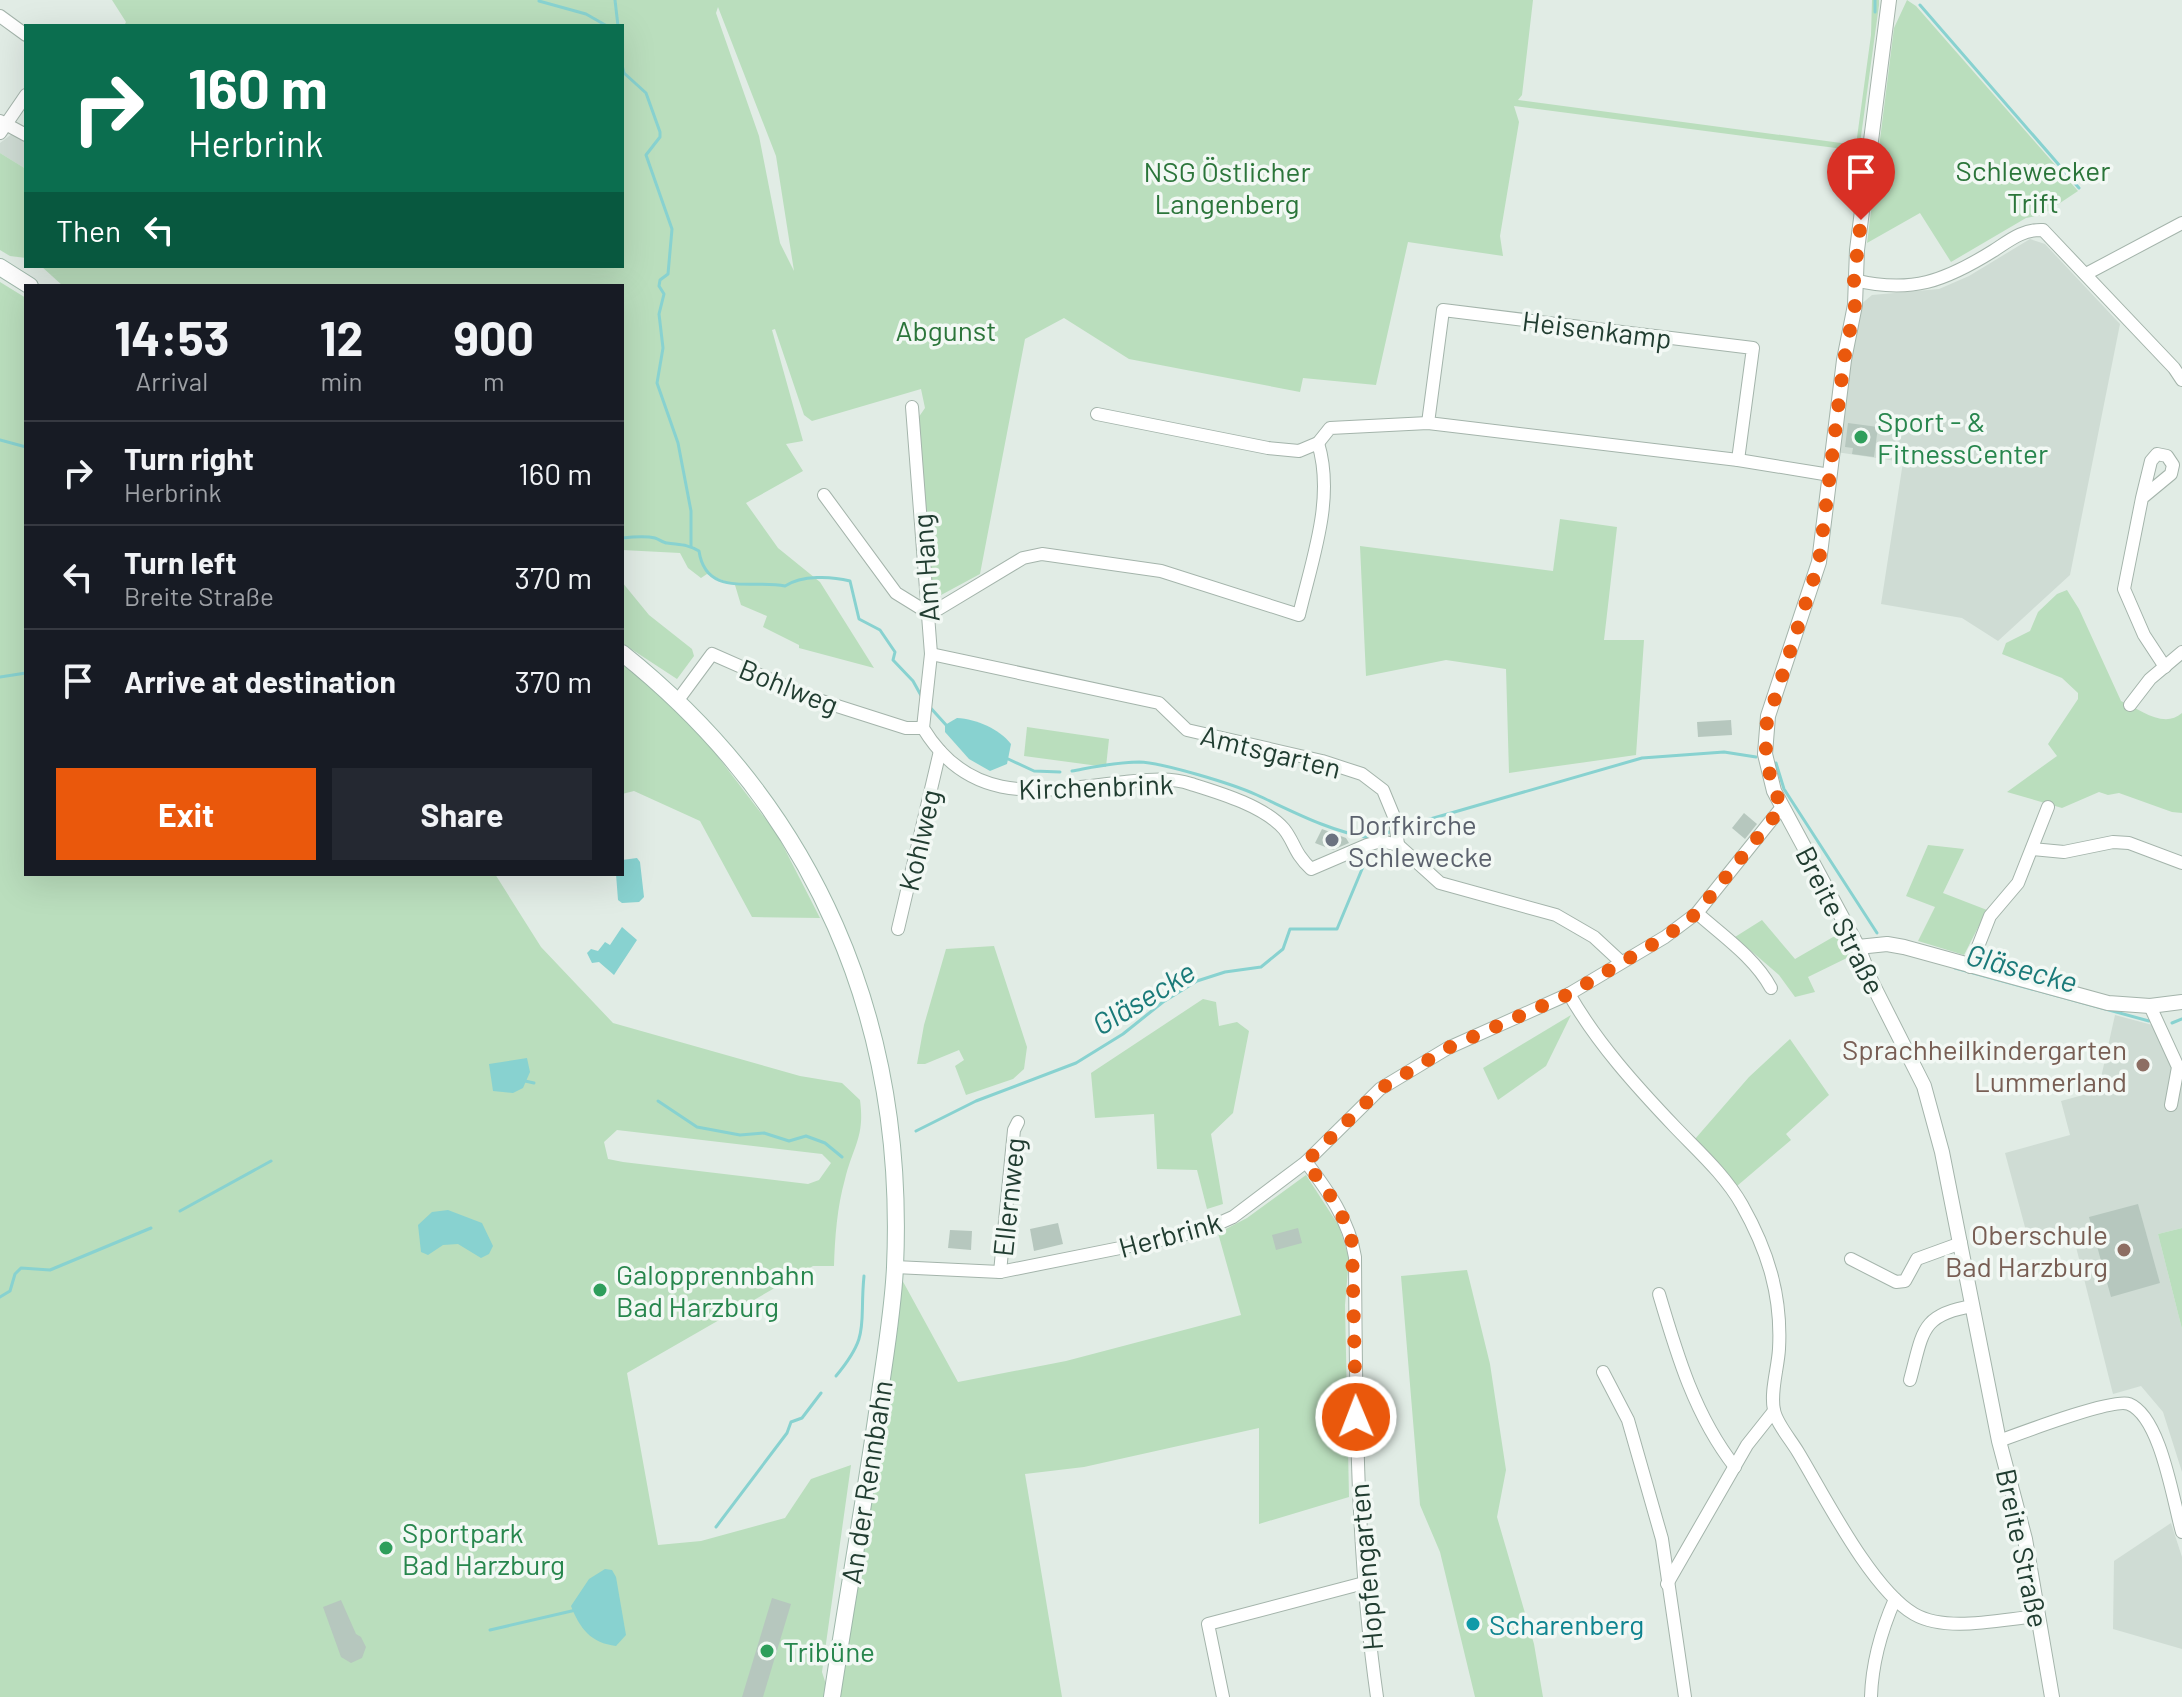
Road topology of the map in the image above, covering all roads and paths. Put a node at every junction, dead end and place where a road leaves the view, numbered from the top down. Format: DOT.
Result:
graph roads {
  1 [pos="1889,0"];
  2 [pos="0,16"];
  3 [pos="24,34"];
  4 [pos="24,98"];
  5 [pos="4,126"];
  6 [pos="24,134"];
  7 [pos="2182,223"];
  8 [pos="0,267"];
  9 [pos="2086,274"];
  10 [pos="1854,280"];
  11 [pos="27,284"];
  12 [pos="2182,380"];
  13 [pos="912,407"];
  14 [pos="1097,414"];
  15 [pos="1428,423"];
  16 [pos="1318,443"];
  17 [pos="1738,460"];
  18 [pos="1830,475"];
  19 [pos="824,495"];
  20 [pos="2142,498"];
  21 [pos="930,614"];
  22 [pos="2182,652"];
  23 [pos="931,654"];
  24 [pos="624,655"];
  25 [pos="2165,667"];
  26 [pos="678,700"];
  27 [pos="2130,705"];
  28 [pos="923,721"];
  29 [pos="940,751"];
  30 [pos="1782,807"];
  31 [pos="2048,807"];
  32 [pos="1397,840"];
  33 [pos="2032,849"];
  34 [pos="2182,863"];
  35 [pos="1697,913"];
  36 [pos="898,929"];
  37 [pos="1858,947"];
  38 [pos="1621,962"];
  39 [pos="1970,967"];
  40 [pos="1771,988"];
  41 [pos="1569,994"];
  42 [pos="2182,1002"];
  43 [pos="2150,1006"];
  44 [pos="2180,1067"];
  45 [pos="2171,1105"];
  46 [pos="1018,1122"];
  47 [pos="1306,1162"];
  48 [pos="1961,1243"];
  49 [pos="1851,1259"];
  50 [pos="895,1267"];
  51 [pos="1000,1272"];
  52 [pos="1659,1294"];
  53 [pos="1973,1306"];
  54 [pos="1603,1372"];
  55 [pos="1910,1380"];
  56 [pos="1774,1411"];
  57 [pos="1999,1441"];
  58 [pos="1735,1467"];
  59 [pos="2182,1532"];
  60 [pos="1364,1583"];
  61 [pos="1667,1584"];
  62 [pos="1895,1599"];
  63 [pos="2039,1616"];
  64 [pos="832,1697"];
  65 [pos="1223,1697"];
  66 [pos="1377,1697"];
  67 [pos="1685,1697"];
  68 [pos="1871,1697"];
  69 [pos="2052,1697"];
  1 -- 10 [label="street, Breite Straße"];
  2 -- 3 [label="street"];
  4 -- 5 [label="street"];
  5 -- 6 [label="street"];
  7 -- 9 [label="street"];
  8 -- 11 [label="main road"];
  9 -- 10 [label="street"];
  9 -- 12 [label="street"];
  10 -- 18 [label="street, Breite Straße"];
  13 -- 21 [label="street, Am Hang"];
  14 -- 16 [label="street"];
  15 -- 16 [label="street"];
  15 -- 17 [label="street"];
  15 -- 17 [label="street, Heisenkamp"];
  16 -- 21 [label="street"];
  17 -- 18 [label="street"];
  18 -- 30 [label="street, Breite Straße"];
  19 -- 21 [label="street"];
  20 -- 25 [label="street"];
  21 -- 23 [label="street, Am Hang"];
  22 -- 25 [label="street"];
  23 -- 28 [label="street, Am Hang"];
  23 -- 32 [label="street, Amtsgarten"];
  24 -- 26 [label="main road, An der Rennbahn"];
  25 -- 27 [label="street"];
  26 -- 28 [label="street, Bohlweg"];
  26 -- 50 [label="main road, An der Rennbahn"];
  28 -- 29 [label="street, Kirchenbrink"];
  29 -- 32 [label="street, Kirchenbrink"];
  29 -- 36 [label="street, Kohlweg"];
  30 -- 35 [label="street, Herbrink"];
  30 -- 37 [label="street, Breite Straße"];
  31 -- 33 [label="street"];
  32 -- 38 [label="street, Kirchenbrink"];
  33 -- 34 [label="street"];
  33 -- 39 [label="street"];
  35 -- 38 [label="street, Herbrink"];
  35 -- 40 [label="street"];
  37 -- 39 [label="street"];
  37 -- 48 [label="street, Breite Straße"];
  38 -- 41 [label="street, Herbrink"];
  39 -- 43 [label="street"];
  41 -- 47 [label="street, Herbrink"];
  41 -- 56 [label="street"];
  42 -- 43 [label="street"];
  43 -- 44 [label="street"];
  44 -- 45 [label="street"];
  46 -- 51 [label="street, Ellernweg"];
  47 -- 51 [label="street, Herbrink"];
  47 -- 60 [label="street, Hopfengarten"];
  48 -- 49 [label="street"];
  48 -- 53 [label="street, Breite Straße"];
  50 -- 51 [label="street, Herbrink"];
  50 -- 64 [label="main road, An der Rennbahn"];
  52 -- 58 [label="street"];
  53 -- 55 [label="street"];
  53 -- 57 [label="street, Breite Straße"];
  54 -- 61 [label="street"];
  56 -- 58 [label="street"];
  56 -- 62 [label="street"];
  57 -- 59 [label="street"];
  57 -- 63 [label="street, Breite Straße"];
  58 -- 61 [label="street"];
  60 -- 65 [label="street"];
  60 -- 66 [label="street, Hopfengarten"];
  61 -- 67 [label="street"];
  62 -- 63 [label="street"];
  62 -- 68 [label="street"];
  63 -- 69 [label="street, Breite Straße"];
}
